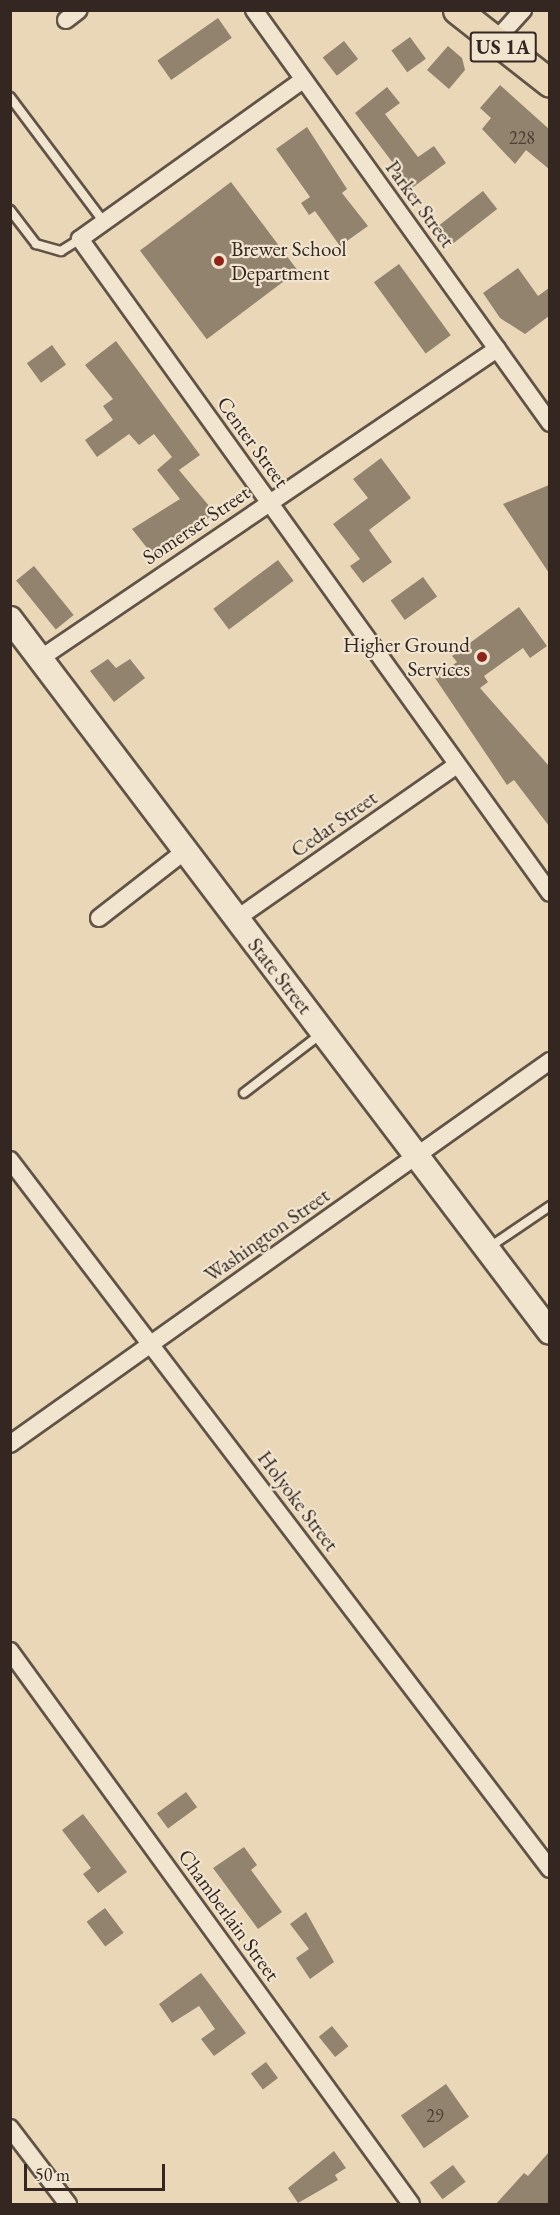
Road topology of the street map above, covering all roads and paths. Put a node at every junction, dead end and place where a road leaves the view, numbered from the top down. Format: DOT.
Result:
graph roads {
  1 [pos="254,10"];
  2 [pos="457,10"];
  3 [pos="523,10"];
  4 [pos="495,41"];
  5 [pos="303,80"];
  6 [pos="549,83"];
  7 [pos="10,97"];
  8 [pos="10,210"];
  9 [pos="104,222"];
  10 [pos="80,239"];
  11 [pos="497,349"];
  12 [pos="549,423"];
  13 [pos="269,503"];
  14 [pos="10,619"];
  15 [pos="41,658"];
  16 [pos="458,765"];
  17 [pos="185,851"];
  18 [pos="549,894"];
  19 [pos="99,918"];
  20 [pos="236,919"];
  21 [pos="324,1032"];
  22 [pos="549,1061"];
  23 [pos="244,1093"];
  24 [pos="419,1154"];
  25 [pos="10,1160"];
  26 [pos="549,1206"];
  27 [pos="488,1248"];
  28 [pos="549,1332"];
  29 [pos="152,1345"];
  30 [pos="10,1444"];
  31 [pos="10,1652"];
  32 [pos="549,1869"];
  33 [pos="10,2128"];
  34 [pos="68,2205"];
  35 [pos="411,2205"];
  1 -- 5 [label="street, Parker Street"];
  2 -- 4 [label="main road, US 1A"];
  3 -- 4 [label="street"];
  4 -- 6 [label="main road, US 1A"];
  5 -- 9 [label="street"];
  5 -- 11 [label="street, Parker Street"];
  7 -- 9 [label="lane"];
  8 -- 10 [label="lane"];
  9 -- 10 [label="street"];
  10 -- 13 [label="street, Center Street"];
  11 -- 12 [label="street, Parker Street"];
  11 -- 13 [label="street, Somerset Street"];
  13 -- 15 [label="street, Somerset Street"];
  13 -- 16 [label="street, Center Street"];
  14 -- 15 [label="main road, State Street"];
  15 -- 17 [label="main road, State Street"];
  16 -- 18 [label="street, Center Street"];
  16 -- 20 [label="street, Cedar Street"];
  17 -- 19 [label="street"];
  17 -- 20 [label="main road, State Street"];
  20 -- 21 [label="main road, State Street"];
  21 -- 23 [label="lane"];
  21 -- 24 [label="main road, State Street"];
  22 -- 24 [label="street, Washington Street"];
  24 -- 27 [label="main road, State Street"];
  24 -- 29 [label="street, Washington Street"];
  25 -- 29 [label="street, Holyoke Street"];
  26 -- 27 [label="lane"];
  27 -- 28 [label="main road, State Street"];
  29 -- 30 [label="street, Washington Street"];
  29 -- 32 [label="street, Holyoke Street"];
  31 -- 35 [label="street, Chamberlain Street"];
  33 -- 34 [label="street"];
}
